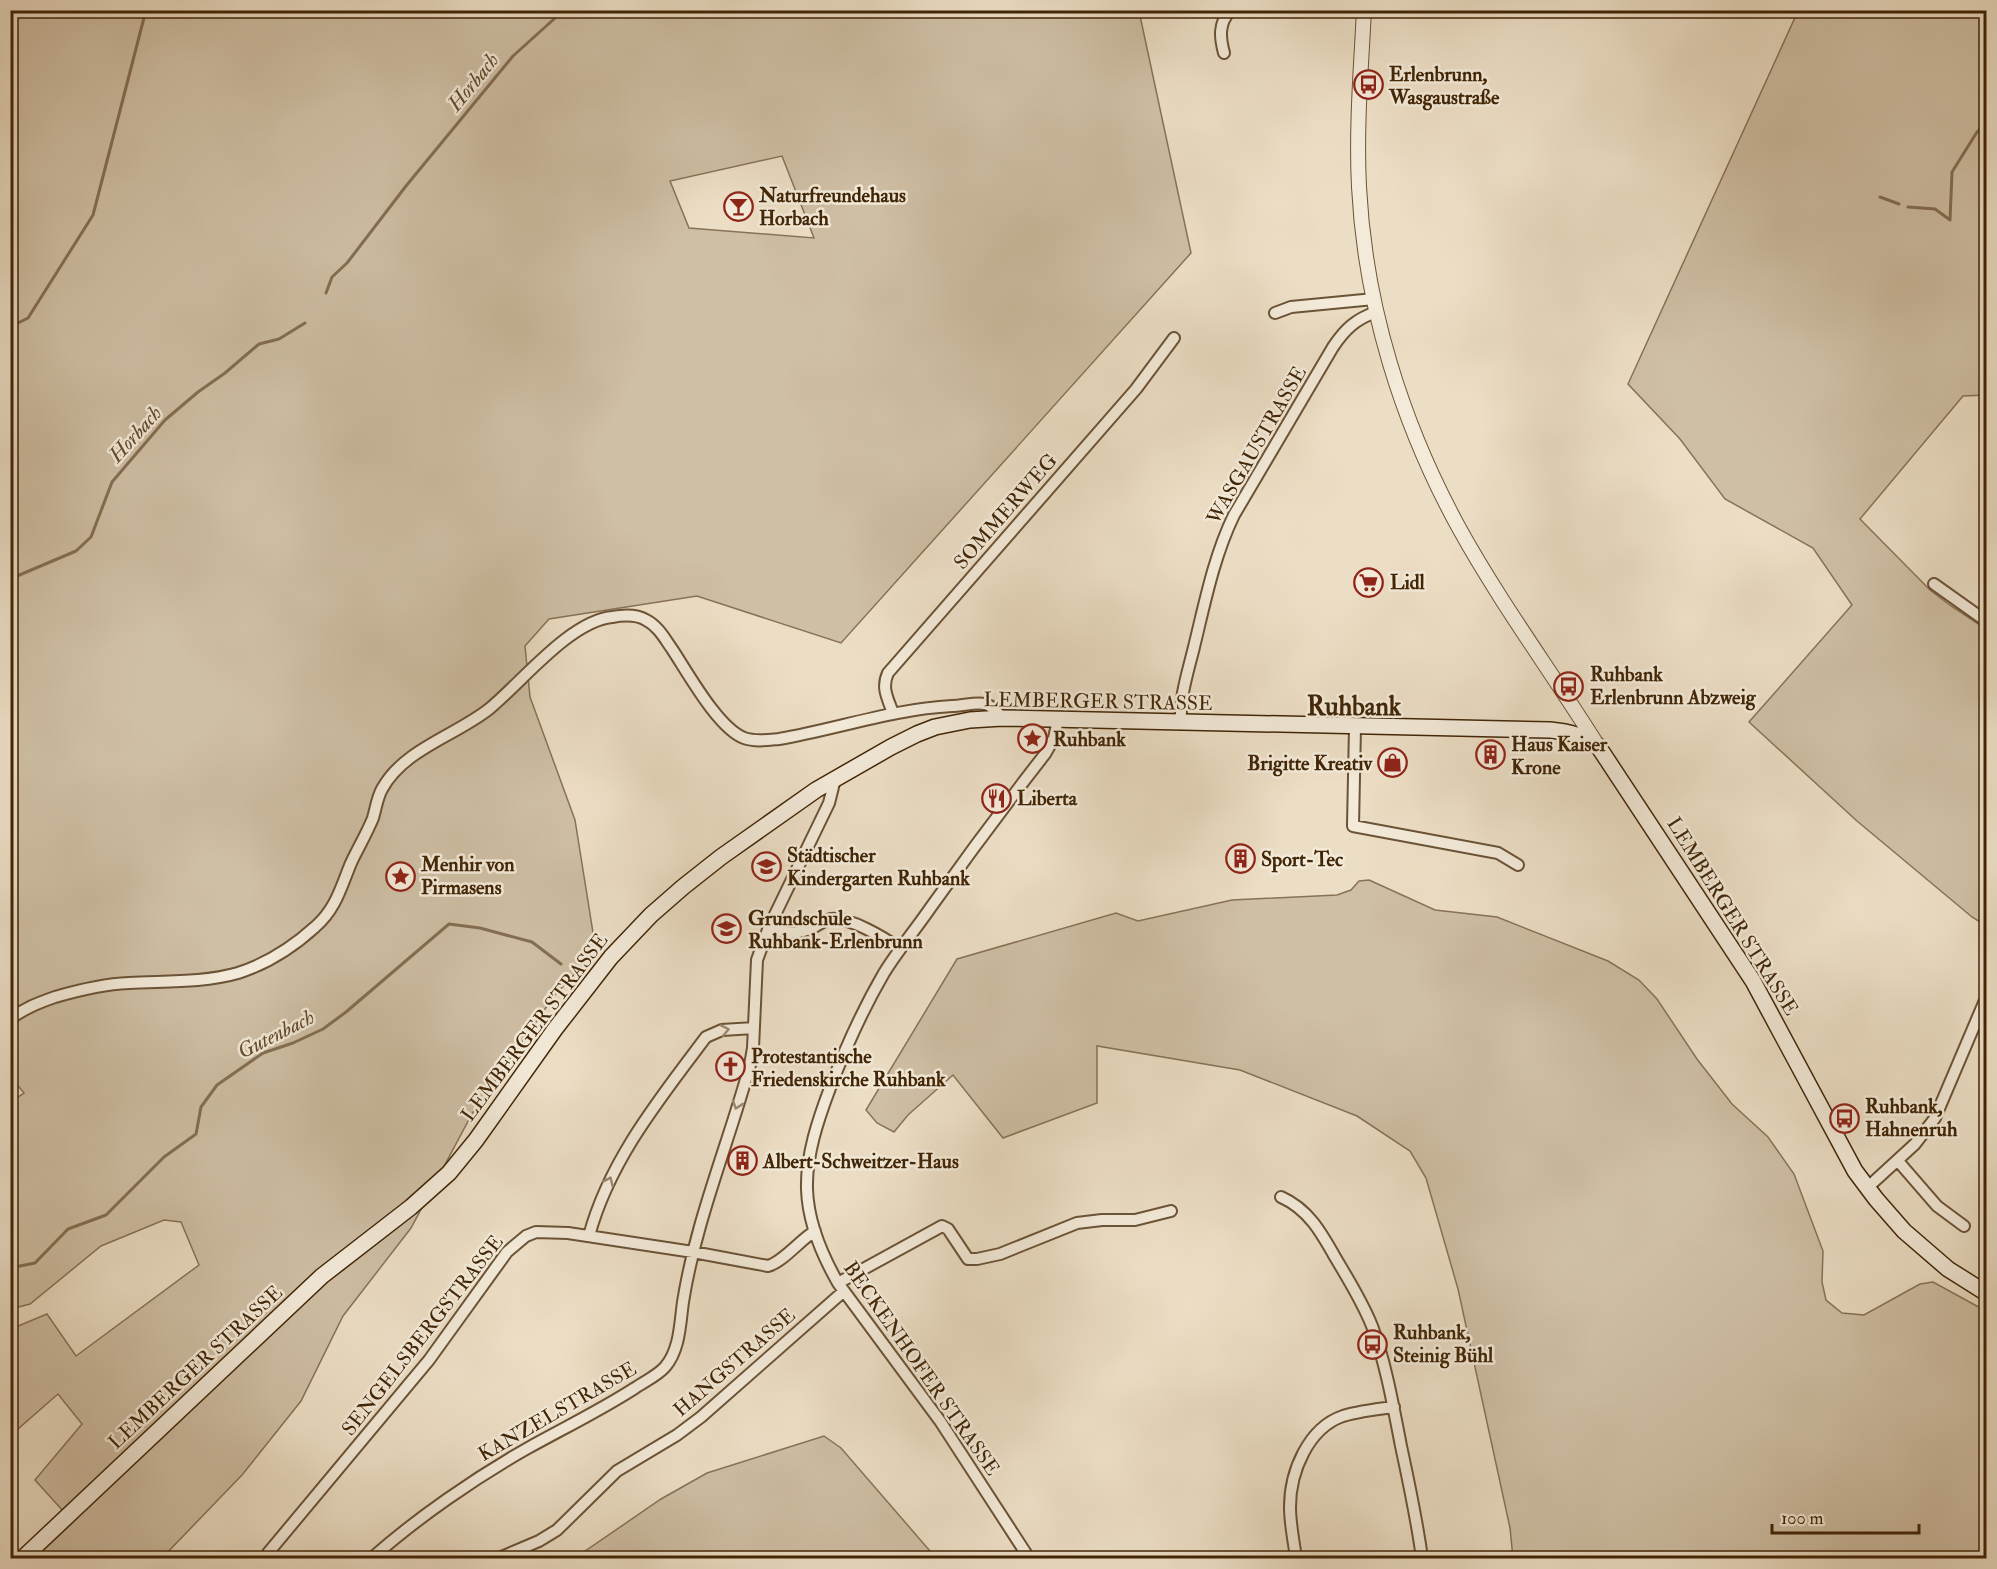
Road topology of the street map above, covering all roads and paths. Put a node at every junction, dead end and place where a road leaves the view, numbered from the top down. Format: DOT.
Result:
graph roads {
  1 [pos="1231,10"];
  2 [pos="1364,10"];
  3 [pos="1224,53"];
  4 [pos="1375,306"];
  5 [pos="1275,313"];
  6 [pos="1174,338"];
  7 [pos="1934,584"];
  8 [pos="1986,621"];
  9 [pos="1574,707"];
  10 [pos="893,713"];
  11 [pos="1002,718"];
  12 [pos="1058,720"];
  13 [pos="1181,724"];
  14 [pos="1355,727"];
  15 [pos="1571,732"];
  16 [pos="1598,746"];
  17 [pos="835,779"];
  18 [pos="1518,865"];
  19 [pos="769,927"];
  20 [pos="900,949"];
  21 [pos="1986,998"];
  22 [pos="10,1019"];
  23 [pos="754,1028"];
  24 [pos="1898,1161"];
  25 [pos="1867,1188"];
  26 [pos="1281,1197"];
  27 [pos="1171,1211"];
  28 [pos="1964,1226"];
  29 [pos="815,1231"];
  30 [pos="589,1236"];
  31 [pos="693,1252"];
  32 [pos="841,1287"];
  33 [pos="1986,1293"];
  34 [pos="1394,1407"];
  35 [pos="268,1553"];
  36 [pos="23,1558"];
  37 [pos="372,1558"];
  38 [pos="499,1558"];
  39 [pos="1029,1558"];
  40 [pos="1296,1558"];
  41 [pos="1422,1558"];
  1 -- 3 [label="street"];
  2 -- 4 [label="street"];
  4 -- 5 [label="street"];
  4 -- 9 [label="street"];
  4 -- 13 [label="street, WASGAUSTRASSE"];
  6 -- 10 [label="street, SOMMERWEG"];
  7 -- 8 [label="street"];
  9 -- 15 [label="street"];
  9 -- 16 [label="street"];
  10 -- 11 [label="street"];
  10 -- 22 [label="street"];
  11 -- 12 [label="main road, LEMBERGER STRASSE"];
  11 -- 17 [label="main road, LEMBERGER STRASSE"];
  12 -- 13 [label="main road, LEMBERGER STRASSE"];
  12 -- 20 [label="street, BECKENHOFER STRASSE"];
  13 -- 14 [label="main road, LEMBERGER STRASSE"];
  14 -- 15 [label="main road, LEMBERGER STRASSE"];
  14 -- 18 [label="street"];
  15 -- 16 [label="main road, LEMBERGER STRASSE"];
  16 -- 25 [label="main road, LEMBERGER STRASSE"];
  17 -- 19 [label="street, KANZELSTRASSE"];
  17 -- 36 [label="main road, LEMBERGER STRASSE"];
  19 -- 20 [label="street"];
  19 -- 23 [label="street, KANZELSTRASSE"];
  20 -- 29 [label="street, BECKENHOFER STRASSE"];
  21 -- 24 [label="street"];
  30 -- 23 [label="street, one-way"];
  23 -- 31 [label="street, KANZELSTRASSE, one-way"];
  24 -- 25 [label="street"];
  24 -- 28 [label="street"];
  25 -- 33 [label="main road, LEMBERGER STRASSE"];
  26 -- 34 [label="street"];
  27 -- 32 [label="street, HANGSTRASSE"];
  29 -- 31 [label="street, SENGELSBERGSTRASSE"];
  29 -- 32 [label="street, BECKENHOFER STRASSE"];
  30 -- 31 [label="street, SENGELSBERGSTRASSE"];
  30 -- 35 [label="street, SENGELSBERGSTRASSE"];
  31 -- 37 [label="street, KANZELSTRASSE"];
  32 -- 38 [label="street, HANGSTRASSE"];
  32 -- 39 [label="street, BECKENHOFER STRASSE"];
  34 -- 40 [label="street"];
  34 -- 41 [label="street"];
}
